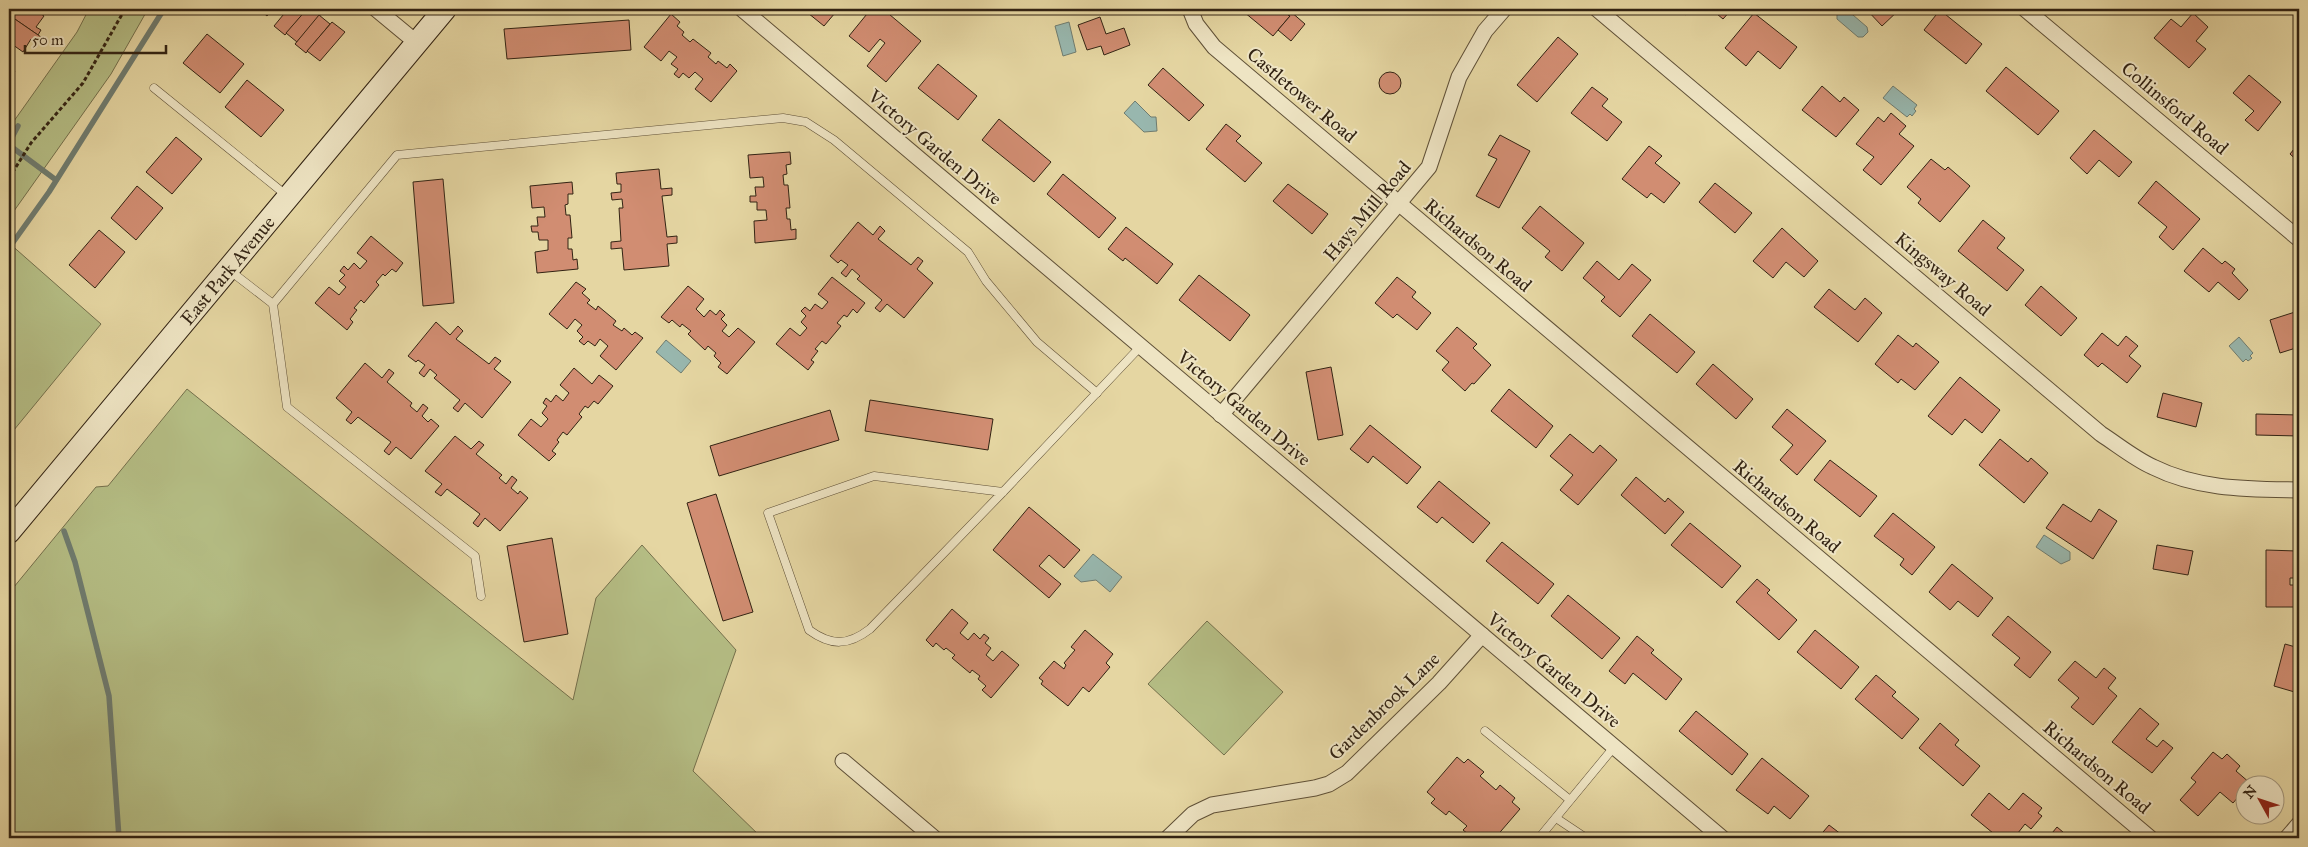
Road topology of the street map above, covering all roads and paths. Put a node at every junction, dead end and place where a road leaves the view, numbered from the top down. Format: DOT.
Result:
graph roads {
  1 [pos="125,9"];
  2 [pos="376,9"];
  3 [pos="445,9"];
  4 [pos="742,9"];
  5 [pos="1190,9"];
  6 [pos="1504,9"];
  7 [pos="1597,9"];
  8 [pos="2026,9"];
  9 [pos="417,43"];
  10 [pos="154,88"];
  11 [pos="9,178"];
  12 [pos="288,196"];
  13 [pos="1399,204"];
  14 [pos="2299,239"];
  15 [pos="228,268"];
  16 [pos="273,304"];
  17 [pos="1140,347"];
  18 [pos="1096,393"];
  19 [pos="1222,415"];
  20 [pos="2299,490"];
  21 [pos="1004,492"];
  22 [pos="9,532"];
  23 [pos="481,596"];
  24 [pos="1482,635"];
  25 [pos="1485,730"];
  26 [pos="1614,747"];
  27 [pos="843,761"];
  28 [pos="1570,800"];
  29 [pos="1556,818"];
  30 [pos="2299,824"];
  31 [pos="934,838"];
  32 [pos="1168,838"];
  33 [pos="1539,838"];
  34 [pos="1586,838"];
  35 [pos="1722,838"];
  36 [pos="2150,838"];
  37 [pos="2288,838"];
  1 -- 11 [label="path"];
  2 -- 9 [label="street"];
  3 -- 9 [label="main road, East Park Avenue"];
  4 -- 17 [label="street, Victory Garden Drive"];
  5 -- 13 [label="street, Castletower Road"];
  6 -- 13 [label="street, Hays Mill Road"];
  7 -- 20 [label="street, Kingsway Road"];
  8 -- 14 [label="street, Collinsford Road"];
  9 -- 12 [label="main road, East Park Avenue"];
  10 -- 12 [label="lane"];
  12 -- 15 [label="main road, East Park Avenue"];
  13 -- 19 [label="street, Hays Mill Road"];
  13 -- 36 [label="street, Richardson Road"];
  15 -- 16 [label="lane"];
  15 -- 22 [label="main road, East Park Avenue"];
  16 -- 18 [label="lane"];
  16 -- 23 [label="lane"];
  17 -- 18 [label="lane"];
  17 -- 19 [label="street, Victory Garden Drive"];
  18 -- 21 [label="lane"];
  19 -- 24 [label="street, Victory Garden Drive"];
  21 -- 21 [label="lane"];
  24 -- 26 [label="street, Victory Garden Drive"];
  24 -- 32 [label="street, Gardenbrook Lane"];
  25 -- 28 [label="lane"];
  26 -- 28 [label="lane"];
  26 -- 35 [label="street, Victory Garden Drive"];
  27 -- 31 [label="street"];
  28 -- 29 [label="lane"];
  29 -- 33 [label="lane"];
  29 -- 34 [label="lane"];
  30 -- 37 [label="street"];
}
